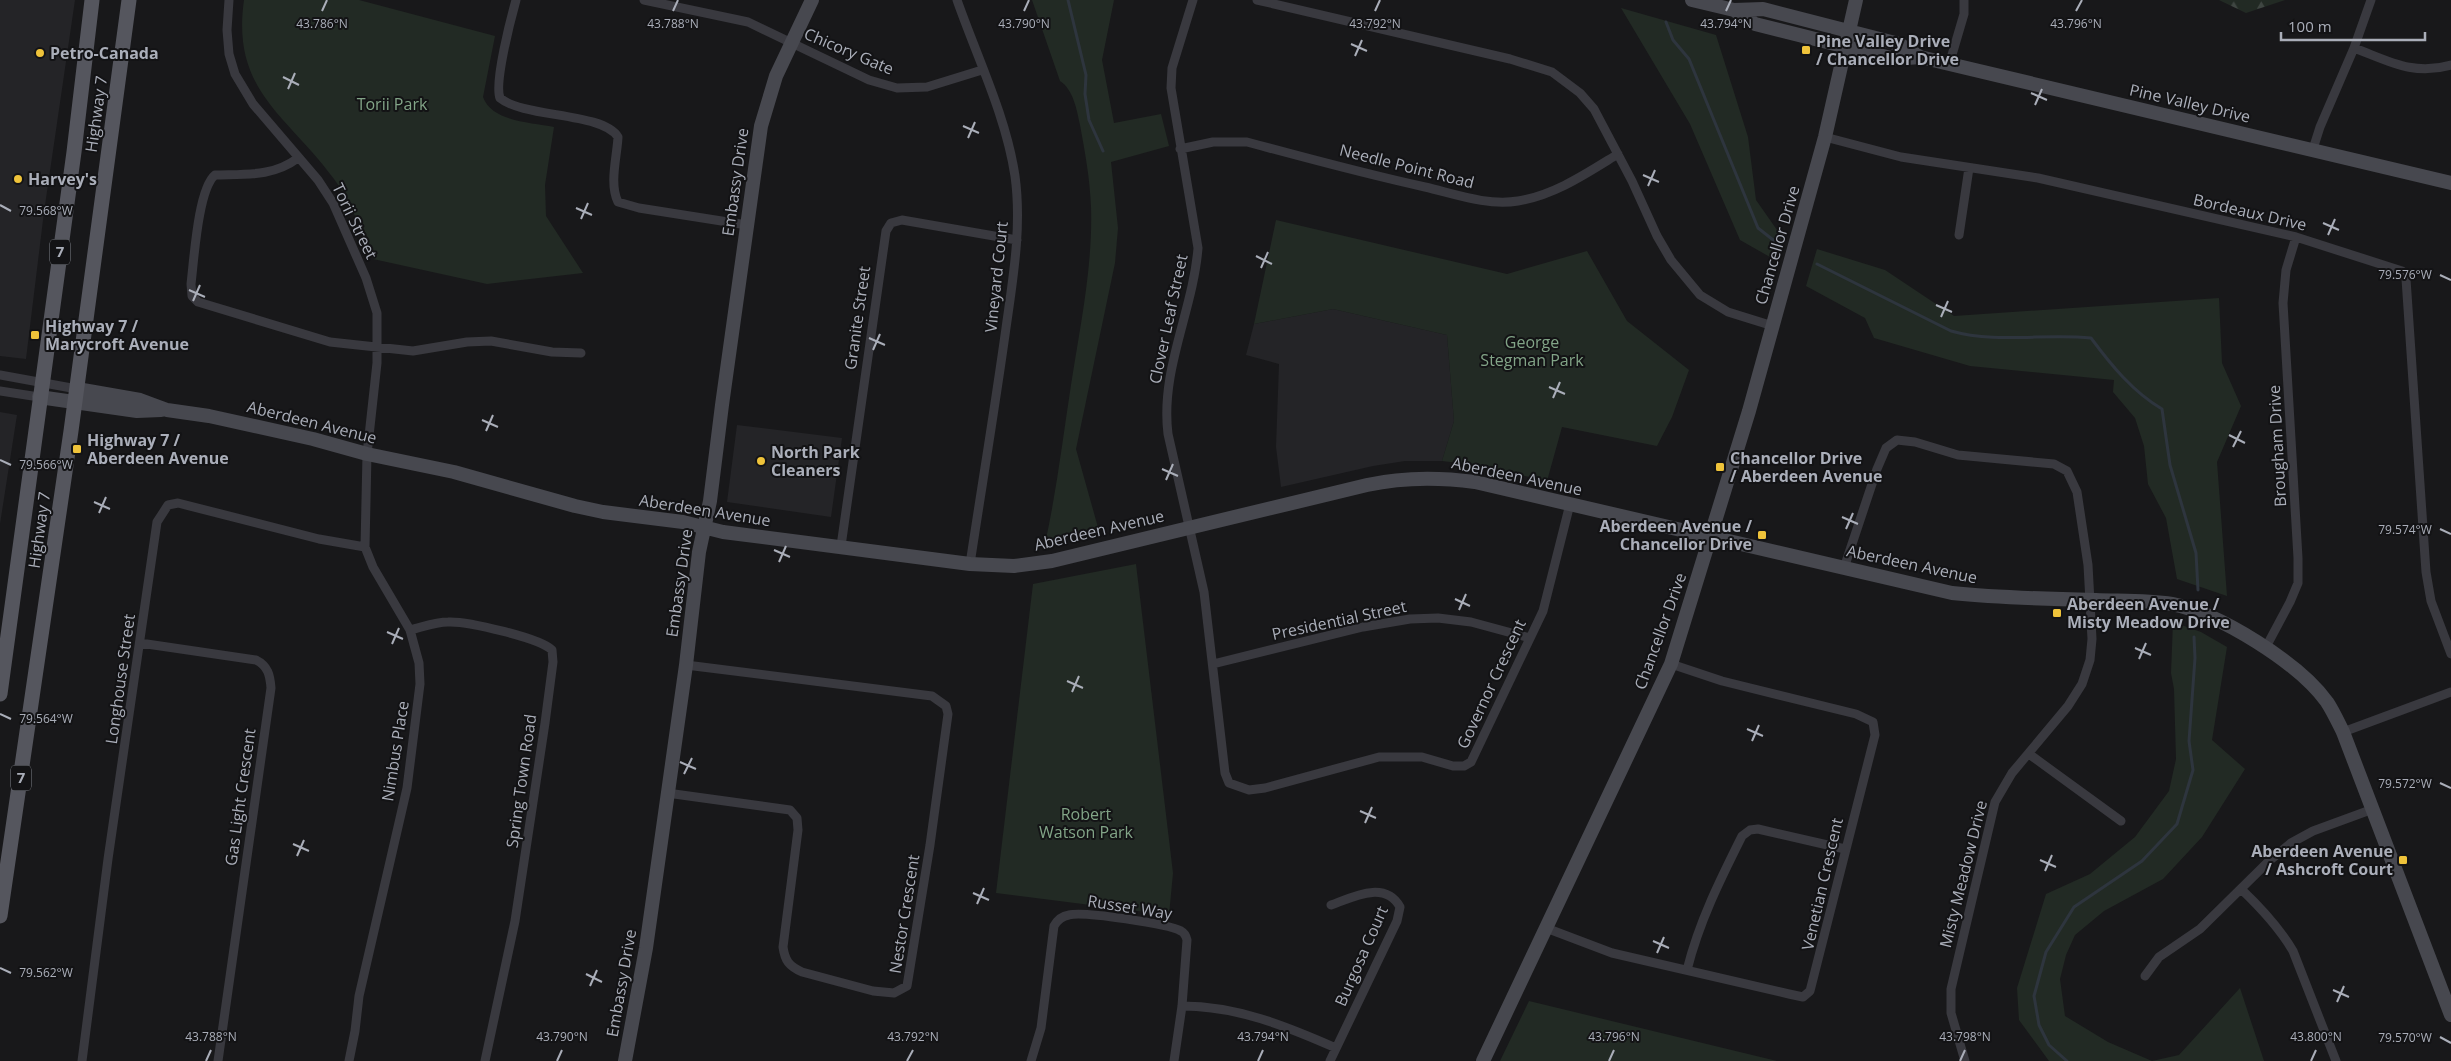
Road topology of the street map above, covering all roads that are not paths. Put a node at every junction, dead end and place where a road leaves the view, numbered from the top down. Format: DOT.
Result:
graph roads {
  1 [pos="92,0"];
  2 [pos="129,0"];
  3 [pos="229,0"];
  4 [pos="516,0"];
  5 [pos="644,0"];
  6 [pos="812,0"];
  7 [pos="957,0"];
  8 [pos="1193,0"];
  9 [pos="1257,0"];
  10 [pos="1692,0"];
  11 [pos="1856,0"];
  12 [pos="1964,0"];
  13 [pos="2371,0"];
  14 [pos="1734,10"];
  15 [pos="1850,31"];
  16 [pos="791,42"];
  17 [pos="1846,45"];
  18 [pos="2354,48"];
  19 [pos="1920,58"];
  20 [pos="1949,64"];
  21 [pos="2451,65"];
  22 [pos="982,70"];
  23 [pos="1825,136"];
  24 [pos="1180,149"];
  25 [pos="2314,149"];
  26 [pos="1618,154"];
  27 [pos="298,158"];
  28 [pos="1969,168"];
  29 [pos="2451,183"];
  30 [pos="746,225"];
  31 [pos="1959,234"];
  32 [pos="2296,236"];
  33 [pos="1017,240"];
  34 [pos="1773,326"];
  35 [pos="377,347"];
  36 [pos="581,353"];
  37 [pos="0,375"];
  38 [pos="40,390"];
  39 [pos="0,392"];
  40 [pos="76,396"];
  41 [pos="367,454"];
  42 [pos="1570,504"];
  43 [pos="705,527"];
  44 [pos="1190,528"];
  45 [pos="1710,537"];
  46 [pos="841,546"];
  47 [pos="365,547"];
  48 [pos="970,564"];
  49 [pos="1844,568"];
  50 [pos="2090,600"];
  51 [pos="410,630"];
  52 [pos="1530,638"];
  53 [pos="140,643"];
  54 [pos="2266,647"];
  55 [pos="2451,654"];
  56 [pos="1213,664"];
  57 [pos="1670,664"];
  58 [pos="686,665"];
  59 [pos="2451,692"];
  60 [pos="0,694"];
  61 [pos="2343,732"];
  62 [pos="2028,754"];
  63 [pos="668,793"];
  64 [pos="2373,809"];
  65 [pos="2121,821"];
  66 [pos="1845,849"];
  67 [pos="2241,889"];
  68 [pos="1331,905"];
  69 [pos="0,916"];
  70 [pos="1546,928"];
  71 [pos="1687,970"];
  72 [pos="2145,976"];
  73 [pos="1182,1006"];
  74 [pos="2451,1015"];
  75 [pos="1336,1048"];
  76 [pos="82,1061"];
  77 [pos="218,1061"];
  78 [pos="349,1061"];
  79 [pos="485,1061"];
  80 [pos="625,1061"];
  81 [pos="1030,1061"];
  82 [pos="1174,1061"];
  83 [pos="1330,1061"];
  84 [pos="1483,1061"];
  85 [pos="1965,1061"];
  86 [pos="2336,1061"];
  1 -- 38 [label="main road, Highway 7 / 7"];
  2 -- 40 [label="main road, Highway 7 / 7"];
  3 -- 27 [label="street, Torii Street"];
  4 -- 30 [label="street"];
  5 -- 16 [label="street, Chicory Gate"];
  6 -- 16 [label="street, Embassy Drive"];
  7 -- 22 [label="street, Vineyard Court"];
  8 -- 24 [label="street, Clover Leaf Street"];
  9 -- 26 [label="street"];
  10 -- 14 [label="street, Pine Valley Drive"];
  11 -- 15 [label="street, Chancellor Drive"];
  12 -- 20 [label="street"];
  13 -- 18 [label="street"];
  14 -- 15 [label="street, Pine Valley Drive"];
  14 -- 17 [label="street, Pine Valley Drive"];
  15 -- 17 [label="street, Chancellor Drive"];
  15 -- 19 [label="street, Pine Valley Drive"];
  16 -- 22 [label="street, Chicory Gate"];
  16 -- 30 [label="street, Embassy Drive"];
  17 -- 19 [label="street, Pine Valley Drive"];
  17 -- 23 [label="street, Chancellor Drive"];
  18 -- 21 [label="street"];
  18 -- 25 [label="street"];
  19 -- 20 [label="street, Pine Valley Drive"];
  20 -- 25 [label="street, Pine Valley Drive"];
  22 -- 33 [label="street, Vineyard Court"];
  23 -- 28 [label="street, Bordeaux Drive"];
  23 -- 34 [label="street, Chancellor Drive"];
  24 -- 26 [label="street, Needle Point Road"];
  24 -- 44 [label="street, Clover Leaf Street"];
  25 -- 29 [label="street, Pine Valley Drive"];
  26 -- 34 [label="street"];
  27 -- 35 [label="street, Torii Street"];
  27 -- 35 [label="street"];
  28 -- 31 [label="street"];
  28 -- 32 [label="street, Bordeaux Drive"];
  30 -- 43 [label="street, Embassy Drive"];
  32 -- 54 [label="street, Brougham Drive"];
  32 -- 55 [label="street, Bordeaux Drive"];
  33 -- 46 [label="street, Granite Street"];
  33 -- 48 [label="street, Vineyard Court"];
  34 -- 45 [label="street, Chancellor Drive"];
  35 -- 36 [label="street"];
  35 -- 41 [label="street, Torii Street"];
  37 -- 38 [label="street"];
  38 -- 39 [label="street"];
  38 -- 40 [label="street, Aberdeen Avenue"];
  38 -- 60 [label="main road, Highway 7 / 7"];
  40 -- 41 [label="street, Aberdeen Avenue"];
  40 -- 69 [label="main road, Highway 7 / 7"];
  41 -- 43 [label="street, Aberdeen Avenue"];
  41 -- 47 [label="street, Nimbus Place"];
  42 -- 44 [label="street, Aberdeen Avenue"];
  42 -- 45 [label="street, Aberdeen Avenue"];
  42 -- 52 [label="street, Governor Crescent"];
  43 -- 46 [label="street, Aberdeen Avenue"];
  43 -- 58 [label="street, Embassy Drive"];
  44 -- 48 [label="street, Aberdeen Avenue"];
  44 -- 56 [label="street, Governor Crescent"];
  45 -- 49 [label="street, Aberdeen Avenue"];
  45 -- 57 [label="street, Chancellor Drive"];
  46 -- 48 [label="street, Aberdeen Avenue"];
  47 -- 51 [label="street, Nimbus Place"];
  47 -- 53 [label="street, Longhouse Street"];
  49 -- 50 [label="street, Aberdeen Avenue"];
  49 -- 50 [label="street, Misty Meadow Drive"];
  50 -- 54 [label="street, Aberdeen Avenue"];
  50 -- 62 [label="street, Misty Meadow Drive"];
  51 -- 78 [label="street, Nimbus Place"];
  51 -- 79 [label="street, Spring Town Road"];
  52 -- 56 [label="street, Presidential Street"];
  52 -- 56 [label="street, Governor Crescent"];
  53 -- 76 [label="street, Longhouse Street"];
  53 -- 77 [label="street, Gas Light Crescent"];
  54 -- 61 [label="street, Aberdeen Avenue"];
  57 -- 66 [label="street, Venetian Crescent"];
  57 -- 70 [label="street, Chancellor Drive"];
  58 -- 63 [label="street, Embassy Drive"];
  58 -- 63 [label="street, Nestor Crescent"];
  59 -- 61 [label="street"];
  61 -- 64 [label="street, Aberdeen Avenue"];
  62 -- 65 [label="street"];
  62 -- 85 [label="street, Misty Meadow Drive"];
  63 -- 80 [label="street, Embassy Drive"];
  64 -- 67 [label="street"];
  64 -- 74 [label="street, Aberdeen Avenue"];
  66 -- 71 [label="street"];
  66 -- 71 [label="street, Venetian Crescent"];
  67 -- 72 [label="street"];
  67 -- 86 [label="street"];
  68 -- 75 [label="street, Burgosa Court"];
  70 -- 71 [label="street, Venetian Crescent"];
  70 -- 84 [label="street, Chancellor Drive"];
  73 -- 75 [label="street"];
  73 -- 81 [label="street, Russet Way"];
  73 -- 82 [label="street, Russet Way"];
  75 -- 83 [label="street, Burgosa Court"];
}
